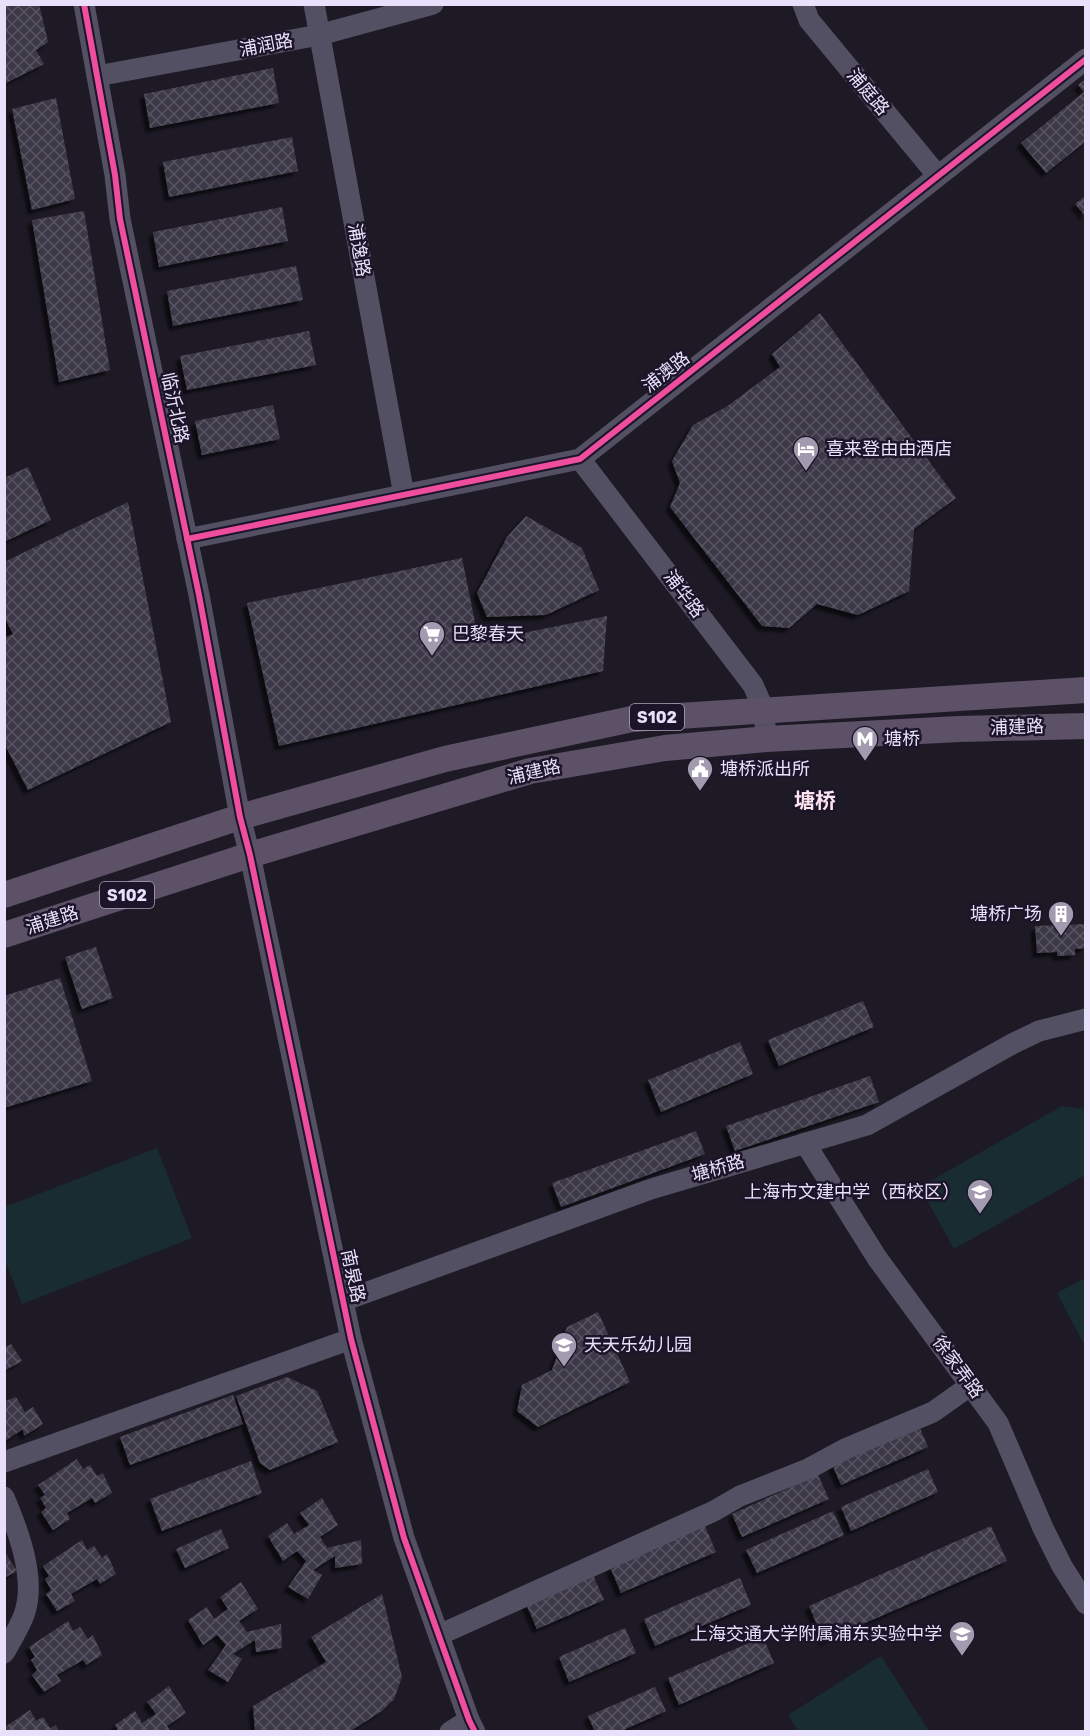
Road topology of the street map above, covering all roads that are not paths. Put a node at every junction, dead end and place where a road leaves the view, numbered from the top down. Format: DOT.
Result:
graph roads {
  1 [pos="84,4"];
  2 [pos="314,4"];
  3 [pos="433,4"];
  4 [pos="803,4"];
  5 [pos="320,35"];
  6 [pos="1086,59"];
  7 [pos="98,76"];
  8 [pos="938,177"];
  9 [pos="580,459"];
  10 [pos="404,495"];
  11 [pos="187,539"];
  12 [pos="1086,690"];
  13 [pos="764,710"];
  14 [pos="1086,726"];
  15 [pos="766,739"];
  16 [pos="240,817"];
  17 [pos="250,855"];
  18 [pos="4,896"];
  19 [pos="4,935"];
  20 [pos="1086,1019"];
  21 [pos="805,1143"];
  22 [pos="343,1301"];
  23 [pos="351,1339"];
  24 [pos="971,1385"];
  25 [pos="4,1462"];
  26 [pos="4,1497"];
  27 [pos="1086,1604"];
  28 [pos="439,1635"];
  29 [pos="4,1653"];
  30 [pos="472,1726"];
  31 [pos="450,1731"];
  1 -- 7 [label="street, 临沂北路"];
  2 -- 5 [label="street, 浦逸路"];
  3 -- 5 [label="street, 浦润路"];
  4 -- 8 [label="street, 浦庭路"];
  5 -- 7 [label="street, 浦润路"];
  5 -- 10 [label="street, 浦逸路"];
  6 -- 8 [label="street, 浦澳路"];
  7 -- 11 [label="street, 临沂北路"];
  8 -- 9 [label="street, 浦澳路"];
  9 -- 10 [label="street, 浦澳路"];
  9 -- 13 [label="street, 浦华路"];
  10 -- 11 [label="street, 浦澳路"];
  11 -- 16 [label="street, 临沂北路"];
  12 -- 13 [label="main road, 浦建路 / S102"];
  13 -- 15 [label="street, 浦华路"];
  13 -- 16 [label="main road, 浦建路 / S102"];
  14 -- 15 [label="main road, 浦建路 / S102"];
  15 -- 17 [label="main road, 浦建路 / S102"];
  16 -- 17 [label="street, 南泉路"];
  16 -- 18 [label="main road, 浦建路 / S102"];
  17 -- 19 [label="main road, 浦建路 / S102"];
  17 -- 22 [label="street, 南泉路"];
  20 -- 21 [label="street, 塘桥路"];
  21 -- 22 [label="street, 塘桥路"];
  21 -- 24 [label="street, 徐家弄路"];
  22 -- 23 [label="street, 南泉路"];
  23 -- 25 [label="street"];
  23 -- 28 [label="street, 南泉路"];
  24 -- 27 [label="street, 徐家弄路"];
  24 -- 28 [label="street"];
  26 -- 29 [label="street"];
  28 -- 30 [label="street, 南泉路"];
  30 -- 31 [label="street"];
}
